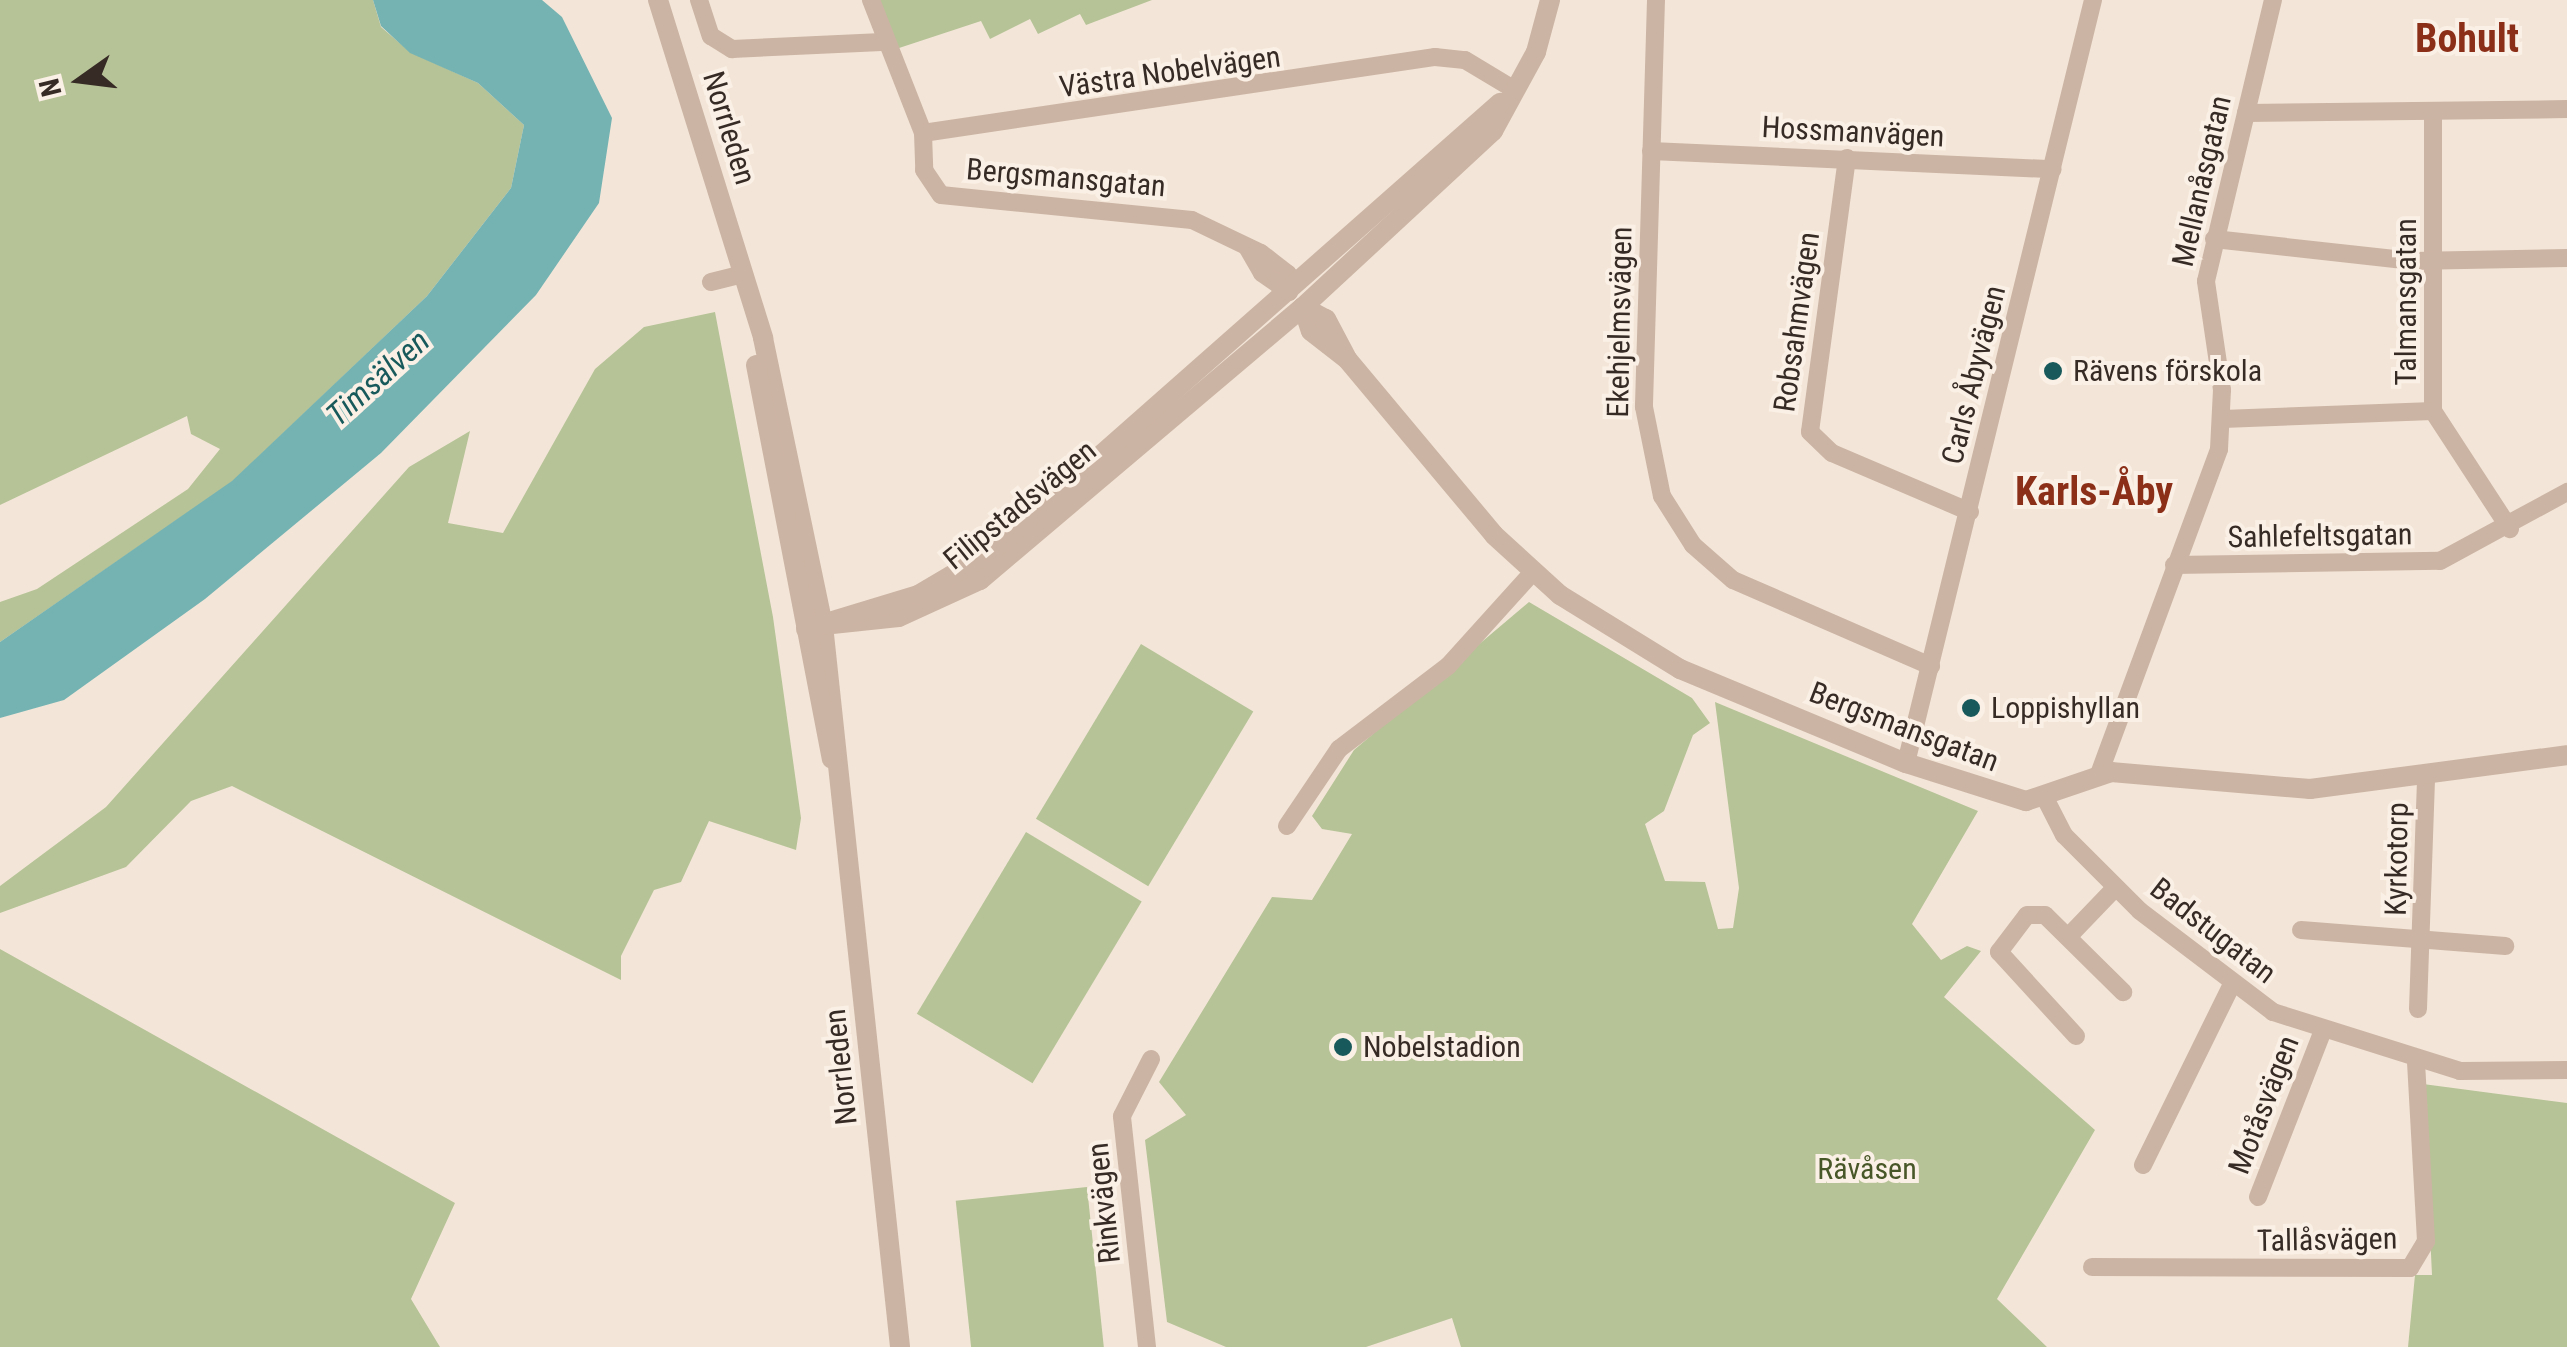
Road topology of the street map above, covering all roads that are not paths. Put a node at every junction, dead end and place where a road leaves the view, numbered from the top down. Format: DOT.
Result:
graph roads {
  1 [pos="658,0"];
  2 [pos="699,0"];
  3 [pos="871,0"];
  4 [pos="1550,0"];
  5 [pos="1656,0"];
  6 [pos="2092,0"];
  7 [pos="2273,0"];
  8 [pos="882,42"];
  9 [pos="1515,90"];
  10 [pos="2567,108"];
  11 [pos="2246,112"];
  12 [pos="2433,112"];
  13 [pos="922,134"];
  14 [pos="1651,151"];
  15 [pos="1847,158"];
  16 [pos="2053,169"];
  17 [pos="2214,240"];
  18 [pos="2567,258"];
  19 [pos="2439,262"];
  20 [pos="740,275"];
  21 [pos="712,282"];
  22 [pos="1296,299"];
  23 [pos="2433,411"];
  24 [pos="2223,419"];
  25 [pos="2567,492"];
  26 [pos="1970,512"];
  27 [pos="2510,528"];
  28 [pos="2174,565"];
  29 [pos="1532,573"];
  30 [pos="814,627"];
  31 [pos="1931,666"];
  32 [pos="2567,755"];
  33 [pos="1906,762"];
  34 [pos="2099,774"];
  35 [pos="2426,776"];
  36 [pos="2044,796"];
  37 [pos="1287,826"];
  38 [pos="2116,887"];
  39 [pos="2300,930"];
  40 [pos="2068,937"];
  41 [pos="2422,944"];
  42 [pos="2504,946"];
  43 [pos="2231,986"];
  44 [pos="2123,992"];
  45 [pos="2418,1009"];
  46 [pos="2322,1033"];
  47 [pos="2076,1036"];
  48 [pos="1151,1059"];
  49 [pos="2416,1061"];
  50 [pos="2567,1070"];
  51 [pos="2143,1165"];
  52 [pos="2258,1197"];
  53 [pos="2092,1268"];
  54 [pos="900,1347"];
  55 [pos="1147,1347"];
  1 -- 20 [label="street, Norrleden"];
  2 -- 8 [label="street"];
  3 -- 8 [label="street"];
  4 -- 9 [label="street, Filipstadsvägen"];
  5 -- 14 [label="street, Ekehjelmsvägen"];
  6 -- 16 [label="street, Carls Åbyvägen"];
  7 -- 11 [label="street, Mellanåsgatan"];
  8 -- 13 [label="street"];
  9 -- 13 [label="street, Västra Nobelvägen"];
  9 -- 22 [label="street, Filipstadsvägen"];
  10 -- 12 [label="street"];
  11 -- 12 [label="street"];
  11 -- 17 [label="street, Mellanåsgatan"];
  12 -- 19 [label="street, Talmansgatan"];
  13 -- 22 [label="street, Bergsmansgatan"];
  14 -- 15 [label="street, Hossmanvägen"];
  14 -- 31 [label="street, Ekehjelmsvägen"];
  15 -- 16 [label="street, Hossmanvägen"];
  15 -- 26 [label="street, Robsahmvägen"];
  16 -- 26 [label="street, Carls Åbyvägen"];
  17 -- 19 [label="street"];
  17 -- 24 [label="street, Mellanåsgatan"];
  18 -- 19 [label="street"];
  19 -- 23 [label="street, Talmansgatan"];
  20 -- 21 [label="street"];
  20 -- 30 [label="street, Norrleden"];
  22 -- 29 [label="street, Bergsmansgatan"];
  22 -- 30 [label="street, Filipstadsvägen"];
  23 -- 24 [label="street"];
  23 -- 27 [label="street, Talmansgatan"];
  24 -- 28 [label="street, Mellanåsgatan"];
  25 -- 27 [label="street, Sahlefeltsgatan"];
  26 -- 31 [label="street, Carls Åbyvägen"];
  27 -- 28 [label="street, Sahlefeltsgatan"];
  28 -- 34 [label="street, Mellanåsgatan"];
  29 -- 33 [label="street, Bergsmansgatan"];
  29 -- 37 [label="street"];
  30 -- 54 [label="street, Norrleden"];
  31 -- 33 [label="street, Carls Åbyvägen"];
  32 -- 35 [label="street, Bergsmansgatan"];
  33 -- 36 [label="street, Bergsmansgatan"];
  34 -- 35 [label="street, Bergsmansgatan"];
  34 -- 36 [label="street, Bergsmansgatan"];
  35 -- 41 [label="street, Kyrkotorp"];
  36 -- 38 [label="street, Badstugatan"];
  38 -- 40 [label="street"];
  38 -- 43 [label="street, Badstugatan"];
  39 -- 41 [label="street, Kyrkotorp"];
  40 -- 44 [label="street"];
  40 -- 47 [label="street"];
  41 -- 42 [label="street, Kyrkotorp"];
  41 -- 45 [label="street, Kyrkotorp"];
  43 -- 46 [label="street, Badstugatan"];
  43 -- 51 [label="street"];
  46 -- 49 [label="street, Badstugatan"];
  46 -- 52 [label="street, Motåsvägen"];
  48 -- 55 [label="street, Rinkvägen"];
  49 -- 50 [label="street, Badstugatan"];
  49 -- 53 [label="street, Tallåsvägen"];
}
